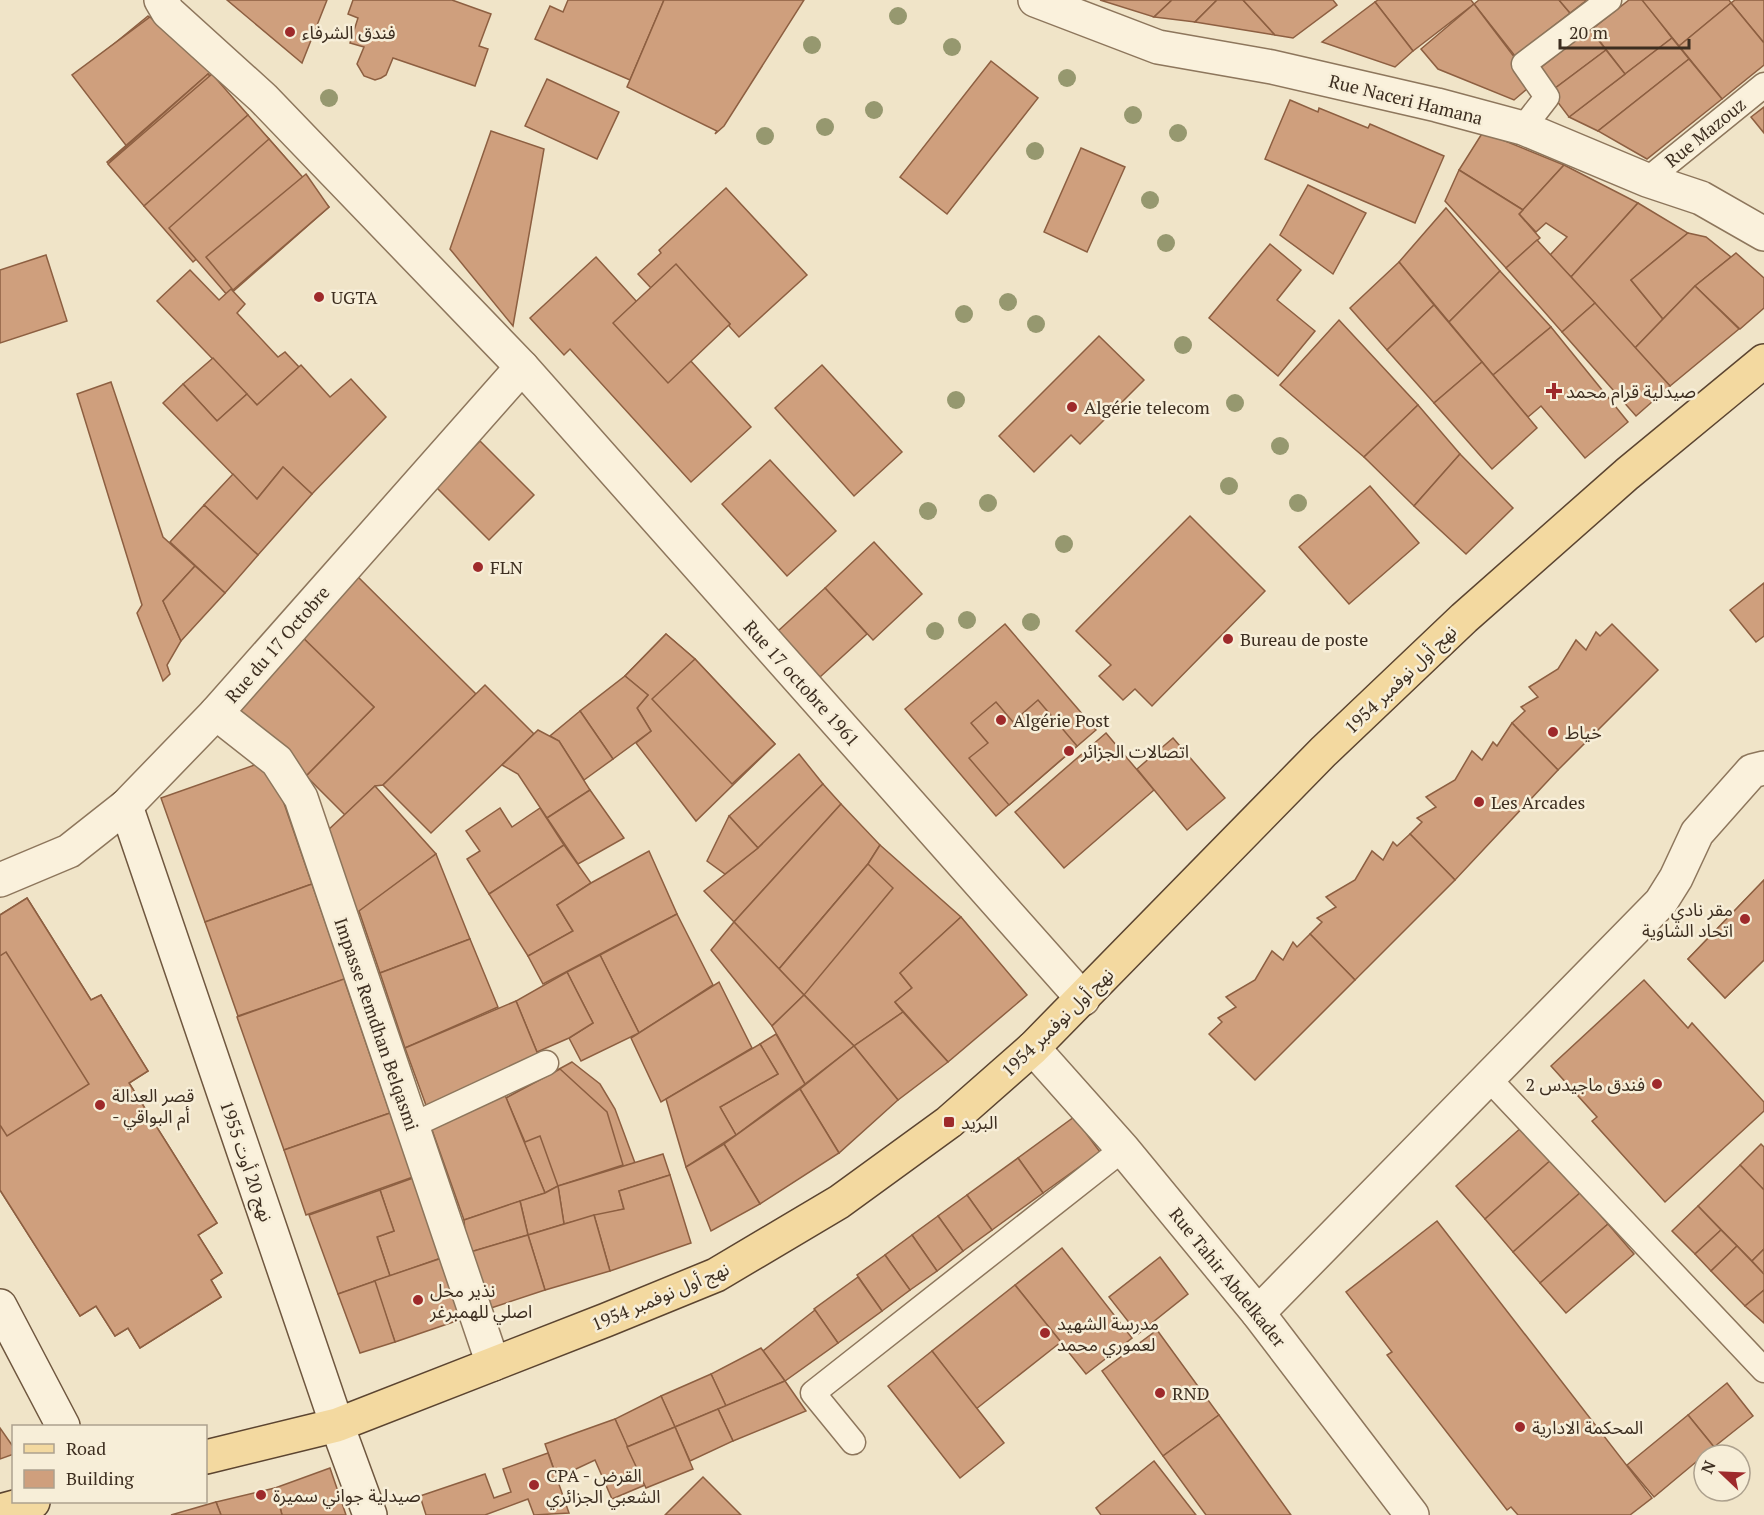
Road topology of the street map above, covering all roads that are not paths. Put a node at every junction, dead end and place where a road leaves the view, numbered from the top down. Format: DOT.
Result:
graph roads {
  1 [pos="161,0"];
  2 [pos="1035,0"];
  3 [pos="1609,0"];
  4 [pos="1764,85"];
  5 [pos="1523,128"];
  6 [pos="1647,180"];
  7 [pos="1764,234"];
  8 [pos="1764,361"];
  9 [pos="522,367"];
  10 [pos="216,713"];
  11 [pos="1764,768"];
  12 [pos="126,806"];
  13 [pos="0,880"];
  14 [pos="1083,999"];
  15 [pos="1033,1048"];
  16 [pos="546,1063"];
  17 [pos="1489,1079"];
  18 [pos="413,1125"];
  19 [pos="1123,1149"];
  20 [pos="0,1306"];
  21 [pos="1258,1313"];
  22 [pos="493,1364"];
  23 [pos="1764,1370"];
  24 [pos="62,1425"];
  25 [pos="336,1425"];
  26 [pos="853,1442"];
  27 [pos="207,1457"];
  28 [pos="29,1503"];
  29 [pos="0,1511"];
  30 [pos="370,1515"];
  31 [pos="1412,1515"];
  1 -- 9 [label="street, Rue 17 octobre 1961"];
  2 -- 5 [label="street, Rue Naceri Hamana"];
  3 -- 5 [label="lane"];
  4 -- 6 [label="lane, Rue Mazouz"];
  5 -- 6 [label="street, Rue Naceri Hamana"];
  6 -- 7 [label="street, Rue Naceri Hamana"];
  8 -- 14 [label="main road, نهج أول نوفمبر 1954"];
  9 -- 10 [label="street, Rue du 17 Octobre"];
  9 -- 14 [label="street, Rue 17 octobre 1961"];
  10 -- 12 [label="street, Rue du 17 Octobre"];
  10 -- 18 [label="street, Impasse Remdhan Belqasmi"];
  11 -- 17 [label="street"];
  12 -- 13 [label="street, Rue du 17 Octobre"];
  12 -- 25 [label="street, نهج 20 أوت 1955"];
  14 -- 15 [label="main road, نهج أول نوفمبر 1954"];
  15 -- 19 [label="street, Rue Tahir Abdelkader"];
  15 -- 22 [label="main road, نهج أول نوفمبر 1954"];
  16 -- 18 [label="lane"];
  17 -- 21 [label="street"];
  17 -- 23 [label="lane"];
  18 -- 22 [label="street, Impasse Remdhan Belqasmi"];
  19 -- 21 [label="street, Rue Tahir Abdelkader"];
  19 -- 26 [label="lane"];
  20 -- 24 [label="street"];
  21 -- 31 [label="street, Rue Tahir Abdelkader"];
  22 -- 25 [label="main road, نهج أول نوفمبر 1954"];
  25 -- 27 [label="main road, نهج أول نوفمبر 1954"];
  25 -- 30 [label="street, نهج 20 أوت 1955"];
  28 -- 29 [label="main road"];
}
